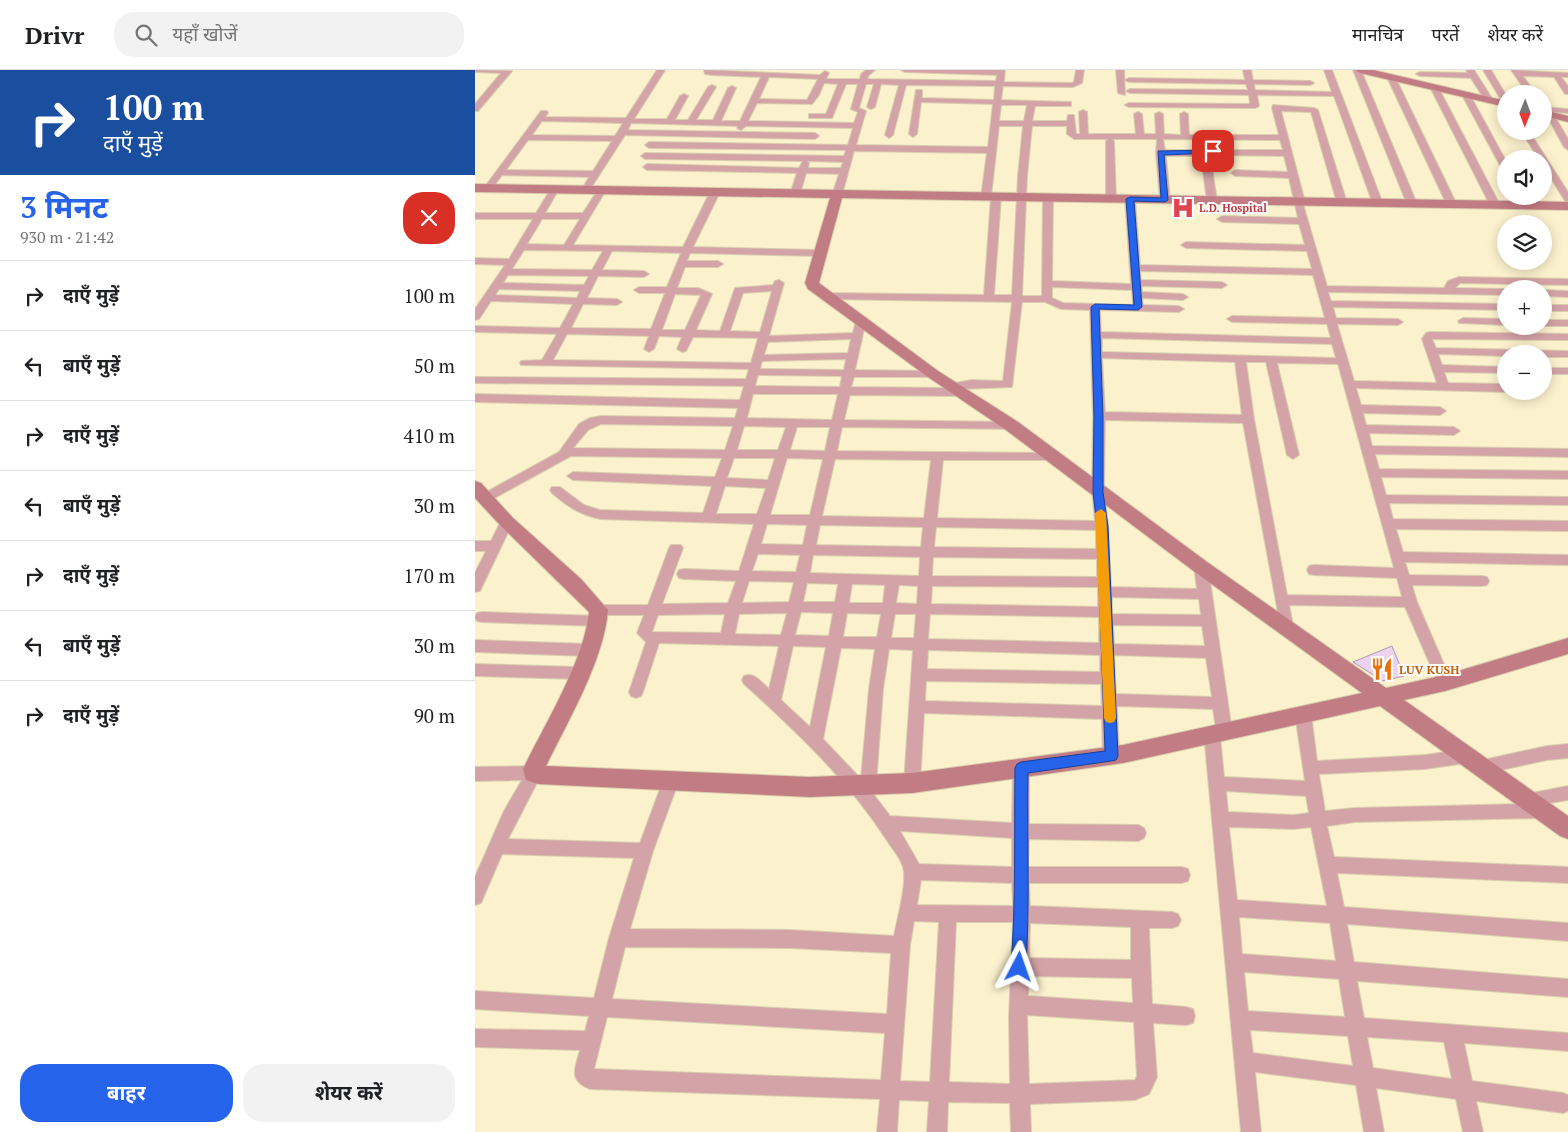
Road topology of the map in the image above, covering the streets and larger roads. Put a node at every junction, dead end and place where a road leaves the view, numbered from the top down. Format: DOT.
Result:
graph roads {
  1 [pos="475,70"];
  2 [pos="508,70"];
  3 [pos="661,70"];
  4 [pos="708,70"];
  5 [pos="871,70"];
  6 [pos="905,70"];
  7 [pos="1120,70"];
  8 [pos="1247,70"];
  9 [pos="1328,70"];
  10 [pos="1359,70"];
  11 [pos="1487,70"];
  12 [pos="733,72"];
  13 [pos="1448,72"];
  14 [pos="1517,72"];
  15 [pos="780,73"];
  16 [pos="1079,73"];
  17 [pos="1472,73"];
  18 [pos="1384,74"];
  19 [pos="765,75"];
  20 [pos="1556,75"];
  21 [pos="1568,75"];
  22 [pos="823,76"];
  23 [pos="1000,76"];
  24 [pos="1420,76"];
  25 [pos="1129,80"];
  26 [pos="843,82"];
  27 [pos="863,82"];
  28 [pos="878,82"];
  29 [pos="1250,82"];
  30 [pos="903,83"];
  31 [pos="920,83"];
  32 [pos="1310,83"];
  33 [pos="1526,85"];
  34 [pos="711,87"];
  35 [pos="1434,87"];
  36 [pos="1497,87"];
  37 [pos="732,88"];
  38 [pos="1568,92"];
  39 [pos="1253,93"];
  40 [pos="1337,94"];
  41 [pos="826,95"];
  42 [pos="1466,95"];
  43 [pos="684,96"];
  44 [pos="755,97"];
  45 [pos="918,100"];
  46 [pos="1489,100"];
  47 [pos="1497,101"];
  48 [pos="996,103"];
  49 [pos="1031,103"];
  50 [pos="1069,104"];
  51 [pos="1129,105"];
  52 [pos="871,107"];
  53 [pos="475,110"];
  54 [pos="546,110"];
  55 [pos="1568,110"];
  56 [pos="1553,111"];
  57 [pos="1083,112"];
  58 [pos="1139,114"];
  59 [pos="1159,114"];
  60 [pos="1184,114"];
  61 [pos="1553,114"];
  62 [pos="771,115"];
  63 [pos="748,117"];
  64 [pos="540,119"];
  65 [pos="1568,119"];
  66 [pos="630,121"];
  67 [pos="670,122"];
  68 [pos="691,122"];
  69 [pos="716,122"];
  70 [pos="994,123"];
  71 [pos="1028,124"];
  72 [pos="1553,124"];
  73 [pos="819,125"];
  74 [pos="857,126"];
  75 [pos="913,134"];
  76 [pos="738,135"];
  77 [pos="889,135"];
  78 [pos="621,136"];
  79 [pos="815,136"];
  80 [pos="1084,136"];
  81 [pos="526,137"];
  82 [pos="1140,137"];
  83 [pos="1185,137"];
  84 [pos="1283,138"];
  85 [pos="1160,139"];
  86 [pos="1110,141"];
  87 [pos="649,144"];
  88 [pos="733,146"];
  89 [pos="811,147"];
  90 [pos="851,147"];
  91 [pos="1568,147"];
  92 [pos="991,150"];
  93 [pos="1287,152"];
  94 [pos="1497,152"];
  95 [pos="1160,153"];
  96 [pos="1206,153"];
  97 [pos="645,156"];
  98 [pos="728,158"];
  99 [pos="806,159"];
  100 [pos="848,159"];
  101 [pos="647,167"];
  102 [pos="803,170"];
  103 [pos="845,170"];
  104 [pos="499,172"];
  105 [pos="1235,173"];
  106 [pos="596,174"];
  107 [pos="1552,174"];
  108 [pos="1293,175"];
  109 [pos="716,183"];
  110 [pos="481,188"];
  111 [pos="555,189"];
  112 [pos="586,190"];
  113 [pos="603,190"];
  114 [pos="795,194"];
  115 [pos="837,195"];
  116 [pos="991,197"];
  117 [pos="1022,197"];
  118 [pos="1048,198"];
  119 [pos="1111,199"];
  120 [pos="1130,199"];
  121 [pos="1568,199"];
  122 [pos="1165,200"];
  123 [pos="1213,201"];
  124 [pos="1299,202"];
  125 [pos="1337,203"];
  126 [pos="1379,204"];
  127 [pos="1411,204"];
  128 [pos="1552,204"];
  129 [pos="1451,205"];
  130 [pos="1495,205"];
  131 [pos="1568,206"];
  132 [pos="475,216"];
  133 [pos="538,216"];
  134 [pos="587,216"];
  135 [pos="1222,219"];
  136 [pos="1303,221"];
  137 [pos="1186,245"];
  138 [pos="520,247"];
  139 [pos="567,248"];
  140 [pos="609,248"];
  141 [pos="1311,248"];
  142 [pos="687,249"];
  143 [pos="819,253"];
  144 [pos="1282,259"];
  145 [pos="475,261"];
  146 [pos="512,262"];
  147 [pos="681,264"];
  148 [pos="718,264"];
  149 [pos="1135,268"];
  150 [pos="505,272"];
  151 [pos="1317,272"];
  152 [pos="595,274"];
  153 [pos="644,274"];
  154 [pos="1568,282"];
  155 [pos="1046,284"];
  156 [pos="1222,285"];
  157 [pos="496,286"];
  158 [pos="778,286"];
  159 [pos="587,288"];
  160 [pos="1322,288"];
  161 [pos="1137,289"];
  162 [pos="639,290"];
  163 [pos="671,290"];
  164 [pos="1448,291"];
  165 [pos="1497,292"];
  166 [pos="1552,293"];
  167 [pos="1568,294"];
  168 [pos="828,296"];
  169 [pos="1183,297"];
  170 [pos="488,298"];
  171 [pos="989,299"];
  172 [pos="1017,299"];
  173 [pos="1047,299"];
  174 [pos="580,301"];
  175 [pos="617,302"];
  176 [pos="1327,304"];
  177 [pos="1095,307"];
  178 [pos="1138,307"];
  179 [pos="1497,307"];
  180 [pos="1179,308"];
  181 [pos="1552,308"];
  182 [pos="1568,308"];
  183 [pos="475,317"];
  184 [pos="1232,319"];
  185 [pos="1331,321"];
  186 [pos="1463,321"];
  187 [pos="1398,322"];
  188 [pos="1497,322"];
  189 [pos="1552,322"];
  190 [pos="1568,323"];
  191 [pos="860,328"];
  192 [pos="475,329"];
  193 [pos="565,330"];
  194 [pos="657,333"];
  195 [pos="690,334"];
  196 [pos="724,334"];
  197 [pos="1096,335"];
  198 [pos="764,337"];
  199 [pos="1568,337"];
  200 [pos="1335,341"];
  201 [pos="649,349"];
  202 [pos="682,349"];
  203 [pos="1430,351"];
  204 [pos="1568,354"];
  205 [pos="1097,355"];
  206 [pos="853,356"];
  207 [pos="1240,359"];
  208 [pos="1271,360"];
  209 [pos="1342,361"];
  210 [pos="525,363"];
  211 [pos="546,363"];
  212 [pos="1437,368"];
  213 [pos="1497,370"];
  214 [pos="1552,371"];
  215 [pos="1568,371"];
  216 [pos="754,374"];
  217 [pos="849,374"];
  218 [pos="933,374"];
  219 [pos="475,380"];
  220 [pos="1349,384"];
  221 [pos="1444,387"];
  222 [pos="1497,388"];
  223 [pos="957,390"];
  224 [pos="845,392"];
  225 [pos="475,398"];
  226 [pos="745,404"];
  227 [pos="1357,409"];
  228 [pos="1440,411"];
  229 [pos="1099,416"];
  230 [pos="1248,419"];
  231 [pos="740,421"];
  232 [pos="793,422"];
  233 [pos="839,422"];
  234 [pos="1012,426"];
  235 [pos="1361,428"];
  236 [pos="1454,431"];
  237 [pos="1367,450"];
  238 [pos="564,453"];
  239 [pos="730,453"];
  240 [pos="1568,453"];
  241 [pos="782,454"];
  242 [pos="831,454"];
  243 [pos="1293,455"];
  244 [pos="937,456"];
  245 [pos="1053,457"];
  246 [pos="1373,473"];
  247 [pos="573,476"];
  248 [pos="1568,476"];
  249 [pos="720,481"];
  250 [pos="773,484"];
  251 [pos="556,490"];
  252 [pos="480,492"];
  253 [pos="1098,492"];
  254 [pos="1380,498"];
  255 [pos="1568,501"];
  256 [pos="708,518"];
  257 [pos="761,519"];
  258 [pos="816,520"];
  259 [pos="507,522"];
  260 [pos="930,522"];
  261 [pos="1387,524"];
  262 [pos="1102,526"];
  263 [pos="1568,526"];
  264 [pos="475,546"];
  265 [pos="496,546"];
  266 [pos="675,548"];
  267 [pos="752,549"];
  268 [pos="809,550"];
  269 [pos="927,552"];
  270 [pos="1103,554"];
  271 [pos="1396,557"];
  272 [pos="1568,560"];
  273 [pos="1201,568"];
  274 [pos="1314,570"];
  275 [pos="684,574"];
  276 [pos="744,576"];
  277 [pos="1402,576"];
  278 [pos="802,578"];
  279 [pos="846,579"];
  280 [pos="893,580"];
  281 [pos="1482,581"];
  282 [pos="925,582"];
  283 [pos="476,585"];
  284 [pos="1105,587"];
  285 [pos="1206,594"];
  286 [pos="1282,600"];
  287 [pos="1409,602"];
  288 [pos="733,607"];
  289 [pos="796,607"];
  290 [pos="840,608"];
  291 [pos="888,609"];
  292 [pos="652,610"];
  293 [pos="923,610"];
  294 [pos="599,615"];
  295 [pos="1106,616"];
  296 [pos="482,617"];
  297 [pos="1209,622"];
  298 [pos="1287,630"];
  299 [pos="653,638"];
  300 [pos="726,640"];
  301 [pos="835,641"];
  302 [pos="787,642"];
  303 [pos="883,642"];
  304 [pos="921,644"];
  305 [pos="475,646"];
  306 [pos="1568,646"];
  307 [pos="588,650"];
  308 [pos="1107,650"];
  309 [pos="1213,652"];
  310 [pos="475,670"];
  311 [pos="579,673"];
  312 [pos="919,675"];
  313 [pos="1108,678"];
  314 [pos="749,680"];
  315 [pos="1445,683"];
  316 [pos="636,692"];
  317 [pos="1382,696"];
  318 [pos="773,702"];
  319 [pos="1220,703"];
  320 [pos="917,707"];
  321 [pos="1109,707"];
  322 [pos="1303,714"];
  323 [pos="1218,733"];
  324 [pos="815,741"];
  325 [pos="1568,751"];
  326 [pos="1111,756"];
  327 [pos="1474,761"];
  328 [pos="1021,768"];
  329 [pos="1312,768"];
  330 [pos="534,773"];
  331 [pos="475,774"];
  332 [pos="670,782"];
  333 [pos="912,783"];
  334 [pos="1217,784"];
  335 [pos="863,785"];
  336 [pos="1314,789"];
  337 [pos="1568,793"];
  338 [pos="1536,805"];
  339 [pos="1219,819"];
  340 [pos="1318,821"];
  341 [pos="887,823"];
  342 [pos="1568,829"];
  343 [pos="1021,831"];
  344 [pos="1138,833"];
  345 [pos="498,846"];
  346 [pos="645,851"];
  347 [pos="1328,865"];
  348 [pos="913,872"];
  349 [pos="1020,875"];
  350 [pos="1181,875"];
  351 [pos="1568,875"];
  352 [pos="475,895"];
  353 [pos="1229,908"];
  354 [pos="906,913"];
  355 [pos="948,914"];
  356 [pos="1022,914"];
  357 [pos="1337,915"];
  358 [pos="1140,919"];
  359 [pos="1172,920"];
  360 [pos="1568,932"];
  361 [pos="618,938"];
  362 [pos="901,945"];
  363 [pos="1234,962"];
  364 [pos="1019,967"];
  365 [pos="1140,969"];
  366 [pos="1345,970"];
  367 [pos="1568,988"];
  368 [pos="475,1000"];
  369 [pos="1019,1005"];
  370 [pos="601,1008"];
  371 [pos="1142,1013"];
  372 [pos="1185,1016"];
  373 [pos="1240,1020"];
  374 [pos="896,1024"];
  375 [pos="1355,1028"];
  376 [pos="1452,1033"];
  377 [pos="475,1038"];
  378 [pos="592,1041"];
  379 [pos="1568,1042"];
  380 [pos="1244,1061"];
  381 [pos="1365,1076"];
  382 [pos="1464,1090"];
  383 [pos="891,1091"];
  384 [pos="940,1092"];
  385 [pos="1020,1094"];
  386 [pos="1563,1102"];
  387 [pos="887,1132"];
  388 [pos="937,1132"];
  389 [pos="1021,1132"];
  390 [pos="1251,1132"];
  391 [pos="1374,1132"];
  392 [pos="1473,1132"];
  1 -- 2 [label="street"];
  2 -- 53 [label="street"];
  3 -- 66 [label="street"];
  4 -- 12 [label="street"];
  5 -- 27 [label="street"];
  6 -- 23 [label="street"];
  7 -- 39 [label="street"];
  8 -- 29 [label="street"];
  9 -- 40 [label="street"];
  10 -- 18 [label="street"];
  10 -- 127 [label="street"];
  11 -- 36 [label="street"];
  12 -- 19 [label="street"];
  13 -- 17 [label="street"];
  13 -- 24 [label="street"];
  14 -- 20 [label="street"];
  14 -- 33 [label="street"];
  15 -- 19 [label="street"];
  15 -- 22 [label="street"];
  16 -- 23 [label="street"];
  17 -- 46 [label="street"];
  18 -- 24 [label="street"];
  18 -- 129 [label="street"];
  19 -- 44 [label="street"];
  20 -- 21 [label="street"];
  20 -- 38 [label="street"];
  22 -- 26 [label="street"];
  22 -- 41 [label="street"];
  23 -- 31 [label="street"];
  23 -- 48 [label="street"];
  24 -- 35 [label="street"];
  25 -- 29 [label="street"];
  26 -- 27 [label="street"];
  26 -- 41 [label="street"];
  27 -- 28 [label="street"];
  27 -- 74 [label="street"];
  28 -- 30 [label="street"];
  28 -- 52 [label="street"];
  29 -- 32 [label="street"];
  29 -- 39 [label="street"];
  30 -- 31 [label="street"];
  30 -- 77 [label="street"];
  31 -- 45 [label="street"];
  34 -- 68 [label="street"];
  35 -- 42 [label="street"];
  35 -- 130 [label="street"];
  37 -- 69 [label="street"];
  39 -- 40 [label="street"];
  39 -- 51 [label="street"];
  40 -- 126 [label="street"];
  41 -- 44 [label="street"];
  41 -- 62 [label="street"];
  42 -- 46 [label="street"];
  42 -- 94 [label="street"];
  43 -- 67 [label="street"];
  44 -- 63 [label="street"];
  45 -- 48 [label="street"];
  45 -- 75 [label="street"];
  46 -- 47 [label="street"];
  48 -- 49 [label="street"];
  48 -- 70 [label="street"];
  49 -- 50 [label="street"];
  49 -- 71 [label="street"];
  54 -- 64 [label="street"];
  55 -- 56 [label="street"];
  57 -- 80 [label="street"];
  58 -- 82 [label="street"];
  59 -- 85 [label="street"];
  60 -- 83 [label="street"];
  61 -- 65 [label="street"];
  63 -- 69 [label="street"];
  63 -- 73 [label="street"];
  63 -- 76 [label="street"];
  64 -- 66 [label="street"];
  64 -- 81 [label="street"];
  66 -- 67 [label="street"];
  66 -- 78 [label="street"];
  67 -- 68 [label="street"];
  68 -- 69 [label="street"];
  70 -- 71 [label="street"];
  70 -- 92 [label="street"];
  71 -- 80 [label="street"];
  71 -- 117 [label="street"];
  72 -- 91 [label="street"];
  73 -- 74 [label="street"];
  73 -- 79 [label="street"];
  74 -- 90 [label="street"];
  76 -- 78 [label="street"];
  76 -- 79 [label="street"];
  76 -- 88 [label="street"];
  78 -- 81 [label="street"];
  78 -- 106 [label="street"];
  79 -- 89 [label="street"];
  80 -- 82 [label="street"];
  81 -- 104 [label="street"];
  82 -- 85 [label="street"];
  83 -- 84 [label="street"];
  83 -- 85 [label="street"];
  84 -- 93 [label="street"];
  84 -- 125 [label="street"];
  85 -- 95 [label="street"];
  86 -- 119 [label="street"];
  87 -- 88 [label="street"];
  88 -- 89 [label="street"];
  88 -- 98 [label="street"];
  89 -- 90 [label="street"];
  89 -- 99 [label="street"];
  90 -- 92 [label="street"];
  90 -- 100 [label="street"];
  92 -- 116 [label="street"];
  93 -- 96 [label="street"];
  93 -- 108 [label="street"];
  95 -- 96 [label="street"];
  95 -- 122 [label="street"];
  96 -- 123 [label="street"];
  97 -- 98 [label="street"];
  98 -- 99 [label="street"];
  98 -- 109 [label="street"];
  99 -- 100 [label="street"];
  99 -- 102 [label="street"];
  100 -- 103 [label="street"];
  101 -- 109 [label="street"];
  102 -- 103 [label="street"];
  102 -- 109 [label="street"];
  102 -- 114 [label="street"];
  103 -- 115 [label="street"];
  104 -- 106 [label="street"];
  104 -- 110 [label="street"];
  105 -- 108 [label="street"];
  106 -- 112 [label="street"];
  107 -- 121 [label="street"];
  108 -- 124 [label="street"];
  109 -- 113 [label="street"];
  109 -- 114 [label="street"];
  109 -- 142 [label="street"];
  110 -- 111 [label="street"];
  111 -- 112 [label="street"];
  111 -- 133 [label="street"];
  112 -- 113 [label="street"];
  113 -- 134 [label="street"];
  114 -- 115 [label="street"];
  115 -- 116 [label="street"];
  115 -- 143 [label="street"];
  116 -- 117 [label="street"];
  116 -- 171 [label="street"];
  117 -- 118 [label="street"];
  117 -- 172 [label="street"];
  118 -- 119 [label="street"];
  118 -- 155 [label="street"];
  119 -- 120 [label="street"];
  120 -- 122 [label="street"];
  120 -- 149 [label="street"];
  122 -- 123 [label="street"];
  123 -- 124 [label="street"];
  124 -- 125 [label="street"];
  124 -- 136 [label="street"];
  125 -- 126 [label="street"];
  126 -- 127 [label="street"];
  127 -- 129 [label="street"];
  128 -- 131 [label="street"];
  129 -- 130 [label="street"];
  132 -- 133 [label="street"];
  133 -- 134 [label="street"];
  133 -- 138 [label="street"];
  134 -- 139 [label="street"];
  135 -- 136 [label="street"];
  136 -- 141 [label="street"];
  137 -- 144 [label="street"];
  138 -- 139 [label="street"];
  138 -- 146 [label="street"];
  139 -- 140 [label="street"];
  140 -- 142 [label="street"];
  140 -- 152 [label="street"];
  141 -- 144 [label="street"];
  141 -- 151 [label="street"];
  142 -- 143 [label="street"];
  142 -- 147 [label="street"];
  143 -- 168 [label="street"];
  144 -- 149 [label="street"];
  144 -- 151 [label="street"];
  145 -- 146 [label="street"];
  146 -- 150 [label="street"];
  147 -- 148 [label="street"];
  147 -- 163 [label="street"];
  149 -- 161 [label="street"];
  150 -- 152 [label="street"];
  150 -- 157 [label="street"];
  151 -- 160 [label="street"];
  152 -- 153 [label="street"];
  152 -- 159 [label="street"];
  154 -- 164 [label="street"];
  155 -- 161 [label="street"];
  155 -- 173 [label="street"];
  156 -- 161 [label="street"];
  157 -- 159 [label="street"];
  157 -- 170 [label="street"];
  158 -- 196 [label="street"];
  158 -- 198 [label="street"];
  159 -- 174 [label="street"];
  160 -- 164 [label="street"];
  160 -- 176 [label="street"];
  161 -- 169 [label="street"];
  161 -- 178 [label="street"];
  162 -- 163 [label="street"];
  163 -- 194 [label="street"];
  163 -- 195 [label="street"];
  164 -- 165 [label="street"];
  166 -- 167 [label="street"];
  168 -- 171 [label="street"];
  168 -- 191 [label="street"];
  170 -- 174 [label="street"];
  170 -- 183 [label="street"];
  171 -- 172 [label="street"];
  172 -- 173 [label="street"];
  172 -- 223 [label="street"];
  173 -- 177 [label="street"];
  174 -- 175 [label="street"];
  174 -- 193 [label="street"];
  176 -- 179 [label="street"];
  176 -- 185 [label="street"];
  177 -- 178 [label="street"];
  177 -- 197 [label="street"];
  178 -- 180 [label="street"];
  181 -- 182 [label="street"];
  184 -- 185 [label="street"];
  185 -- 187 [label="street"];
  185 -- 200 [label="street"];
  186 -- 188 [label="street"];
  189 -- 190 [label="street"];
  191 -- 198 [label="street"];
  191 -- 206 [label="street"];
  191 -- 218 [label="street"];
  192 -- 193 [label="street"];
  193 -- 194 [label="street"];
  193 -- 211 [label="street"];
  194 -- 195 [label="street"];
  194 -- 201 [label="street"];
  195 -- 196 [label="street"];
  195 -- 202 [label="street"];
  196 -- 198 [label="street"];
  197 -- 200 [label="street"];
  197 -- 205 [label="street"];
  198 -- 216 [label="street"];
  199 -- 203 [label="street"];
  200 -- 209 [label="street"];
  203 -- 204 [label="street"];
  203 -- 212 [label="street"];
  205 -- 207 [label="street"];
  205 -- 229 [label="street"];
  206 -- 216 [label="street"];
  206 -- 217 [label="street"];
  207 -- 208 [label="street"];
  207 -- 230 [label="street"];
  208 -- 209 [label="street"];
  208 -- 243 [label="street"];
  209 -- 220 [label="street"];
  210 -- 211 [label="street"];
  211 -- 216 [label="street"];
  212 -- 213 [label="street"];
  212 -- 221 [label="street"];
  214 -- 215 [label="street"];
  216 -- 217 [label="street"];
  216 -- 219 [label="street"];
  216 -- 224 [label="street"];
  216 -- 226 [label="street"];
  217 -- 218 [label="street"];
  217 -- 224 [label="street"];
  218 -- 223 [label="street"];
  220 -- 221 [label="street"];
  220 -- 227 [label="street"];
  221 -- 222 [label="street"];
  223 -- 224 [label="street"];
  223 -- 234 [label="street"];
  224 -- 233 [label="street"];
  225 -- 226 [label="street"];
  226 -- 231 [label="street"];
  227 -- 228 [label="street"];
  227 -- 235 [label="street"];
  229 -- 230 [label="street"];
  229 -- 253 [label="street"];
  230 -- 286 [label="street"];
  231 -- 232 [label="street"];
  231 -- 238 [label="street"];
  231 -- 239 [label="street"];
  232 -- 233 [label="street"];
  232 -- 241 [label="street"];
  233 -- 234 [label="street"];
  233 -- 242 [label="street"];
  234 -- 245 [label="street"];
  235 -- 236 [label="street"];
  235 -- 237 [label="street"];
  237 -- 240 [label="street"];
  237 -- 246 [label="street"];
  238 -- 239 [label="street"];
  238 -- 252 [label="street"];
  239 -- 241 [label="street"];
  239 -- 249 [label="street"];
  241 -- 242 [label="street"];
  241 -- 250 [label="street"];
  242 -- 244 [label="street"];
  242 -- 258 [label="street"];
  244 -- 245 [label="street"];
  244 -- 260 [label="street"];
  245 -- 253 [label="street"];
  246 -- 248 [label="street"];
  246 -- 254 [label="street"];
  247 -- 249 [label="street"];
  249 -- 250 [label="street"];
  249 -- 256 [label="street"];
  250 -- 257 [label="street"];
  251 -- 256 [label="street"];
  252 -- 259 [label="street"];
  253 -- 262 [label="street"];
  253 -- 273 [label="street"];
  254 -- 255 [label="street"];
  254 -- 261 [label="street"];
  256 -- 257 [label="street"];
  257 -- 258 [label="street"];
  257 -- 267 [label="street"];
  258 -- 260 [label="street"];
  258 -- 268 [label="street"];
  259 -- 265 [label="street"];
  259 -- 294 [label="street"];
  260 -- 262 [label="street"];
  260 -- 269 [label="street"];
  261 -- 263 [label="street"];
  261 -- 271 [label="street"];
  262 -- 270 [label="street"];
  264 -- 265 [label="street"];
  265 -- 283 [label="street"];
  266 -- 292 [label="street"];
  267 -- 268 [label="street"];
  267 -- 276 [label="street"];
  268 -- 269 [label="street"];
  268 -- 278 [label="street"];
  269 -- 270 [label="street"];
  269 -- 282 [label="street"];
  270 -- 284 [label="street"];
  271 -- 272 [label="street"];
  271 -- 277 [label="street"];
  273 -- 285 [label="street"];
  273 -- 298 [label="street"];
  274 -- 277 [label="street"];
  275 -- 276 [label="street"];
  276 -- 278 [label="street"];
  276 -- 288 [label="street"];
  277 -- 281 [label="street"];
  277 -- 287 [label="street"];
  278 -- 279 [label="street"];
  278 -- 289 [label="street"];
  279 -- 280 [label="street"];
  279 -- 290 [label="street"];
  280 -- 282 [label="street"];
  280 -- 291 [label="street"];
  282 -- 284 [label="street"];
  282 -- 293 [label="street"];
  284 -- 285 [label="street"];
  284 -- 295 [label="street"];
  285 -- 297 [label="street"];
  286 -- 287 [label="street"];
  286 -- 298 [label="street"];
  287 -- 315 [label="street"];
  288 -- 289 [label="street"];
  288 -- 292 [label="street"];
  288 -- 300 [label="street"];
  289 -- 290 [label="street"];
  289 -- 302 [label="street"];
  290 -- 291 [label="street"];
  290 -- 301 [label="street"];
  291 -- 293 [label="street"];
  291 -- 303 [label="street"];
  292 -- 294 [label="street"];
  292 -- 299 [label="street"];
  293 -- 295 [label="street"];
  293 -- 304 [label="street"];
  294 -- 296 [label="street"];
  294 -- 307 [label="street"];
  295 -- 297 [label="street"];
  295 -- 308 [label="street"];
  297 -- 309 [label="street"];
  298 -- 317 [label="street"];
  299 -- 300 [label="street"];
  299 -- 316 [label="street"];
  300 -- 302 [label="street"];
  301 -- 302 [label="street"];
  301 -- 303 [label="street"];
  301 -- 324 [label="street"];
  302 -- 318 [label="street"];
  303 -- 304 [label="street"];
  303 -- 335 [label="street"];
  304 -- 308 [label="street"];
  304 -- 312 [label="street"];
  305 -- 307 [label="street"];
  306 -- 315 [label="street"];
  307 -- 311 [label="street"];
  308 -- 309 [label="street"];
  308 -- 313 [label="street"];
  309 -- 319 [label="street"];
  310 -- 311 [label="street"];
  311 -- 330 [label="street"];
  312 -- 313 [label="street"];
  312 -- 320 [label="street"];
  313 -- 321 [label="street"];
  314 -- 318 [label="street"];
  315 -- 317 [label="street"];
  317 -- 322 [label="street"];
  317 -- 327 [label="street"];
  318 -- 324 [label="street"];
  319 -- 321 [label="street"];
  319 -- 323 [label="street"];
  320 -- 321 [label="street"];
  320 -- 333 [label="street"];
  321 -- 326 [label="street"];
  322 -- 323 [label="street"];
  322 -- 329 [label="street"];
  323 -- 326 [label="street"];
  323 -- 334 [label="street"];
  324 -- 335 [label="street"];
  325 -- 327 [label="street"];
  326 -- 328 [label="street"];
  327 -- 329 [label="street"];
  327 -- 338 [label="street"];
  328 -- 333 [label="street"];
  328 -- 343 [label="street"];
  329 -- 336 [label="street"];
  330 -- 331 [label="street"];
  330 -- 332 [label="street"];
  330 -- 345 [label="street"];
  332 -- 335 [label="street"];
  332 -- 346 [label="street"];
  333 -- 335 [label="street"];
  334 -- 336 [label="street"];
  334 -- 339 [label="street"];
  335 -- 341 [label="street"];
  336 -- 340 [label="street"];
  337 -- 338 [label="street"];
  338 -- 340 [label="street"];
  338 -- 342 [label="street"];
  339 -- 340 [label="street"];
  339 -- 353 [label="street"];
  340 -- 347 [label="street"];
  341 -- 343 [label="street"];
  341 -- 348 [label="street"];
  343 -- 344 [label="street"];
  343 -- 349 [label="street"];
  345 -- 346 [label="street"];
  345 -- 352 [label="street"];
  346 -- 361 [label="street"];
  347 -- 351 [label="street"];
  347 -- 357 [label="street"];
  348 -- 349 [label="street"];
  348 -- 354 [label="street"];
  349 -- 350 [label="street"];
  349 -- 356 [label="street"];
  353 -- 357 [label="street"];
  353 -- 363 [label="street"];
  354 -- 355 [label="street"];
  354 -- 362 [label="street"];
  355 -- 356 [label="street"];
  355 -- 384 [label="street"];
  356 -- 358 [label="street"];
  356 -- 364 [label="street"];
  357 -- 360 [label="street"];
  357 -- 366 [label="street"];
  358 -- 359 [label="street"];
  358 -- 365 [label="street"];
  361 -- 362 [label="street"];
  361 -- 370 [label="street"];
  362 -- 374 [label="street"];
  363 -- 366 [label="street"];
  363 -- 373 [label="street"];
  364 -- 365 [label="street"];
  364 -- 369 [label="street"];
  365 -- 371 [label="street"];
  366 -- 367 [label="street"];
  366 -- 375 [label="street"];
  368 -- 370 [label="street"];
  369 -- 371 [label="street"];
  369 -- 385 [label="street"];
  370 -- 374 [label="street"];
  370 -- 378 [label="street"];
  371 -- 372 [label="street"];
  371 -- 385 [label="street"];
  373 -- 375 [label="street"];
  373 -- 380 [label="street"];
  374 -- 383 [label="street"];
  375 -- 376 [label="street"];
  375 -- 381 [label="street"];
  376 -- 379 [label="street"];
  376 -- 382 [label="street"];
  377 -- 378 [label="street"];
  378 -- 383 [label="street"];
  380 -- 381 [label="street"];
  380 -- 390 [label="street"];
  381 -- 382 [label="street"];
  381 -- 391 [label="street"];
  382 -- 386 [label="street"];
  382 -- 392 [label="street"];
  383 -- 384 [label="street"];
  383 -- 387 [label="street"];
  384 -- 385 [label="street"];
  384 -- 388 [label="street"];
  385 -- 389 [label="street"];
}
